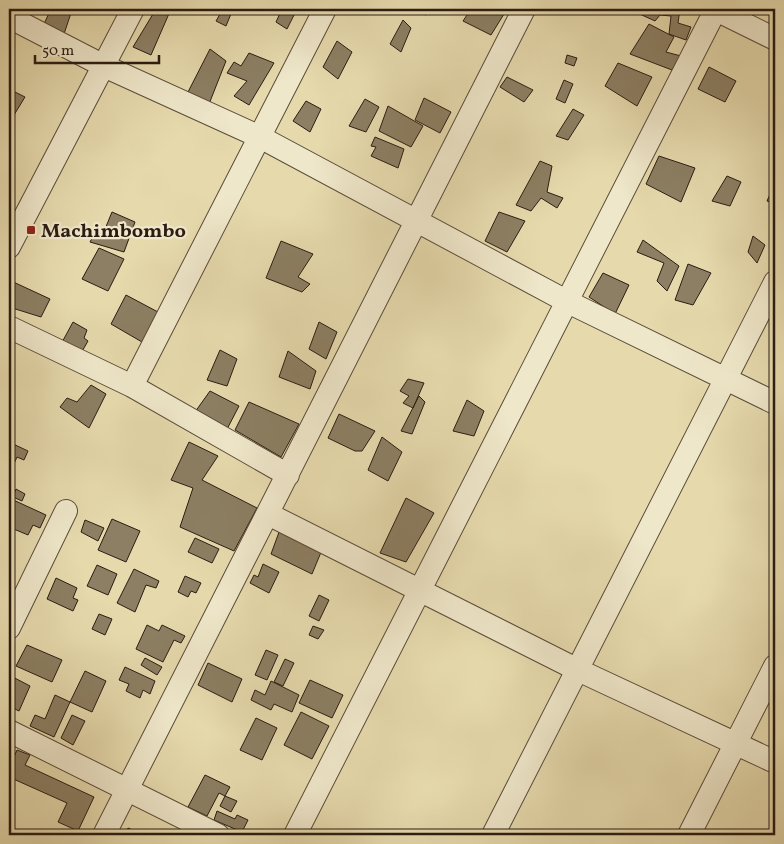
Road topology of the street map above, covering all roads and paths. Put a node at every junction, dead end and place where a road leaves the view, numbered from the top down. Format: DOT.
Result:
graph roads {
  1 [pos="133,9"];
  2 [pos="325,9"];
  3 [pos="524,9"];
  4 [pos="716,9"];
  5 [pos="9,17"];
  6 [pos="775,39"];
  7 [pos="104,66"];
  8 [pos="258,136"];
  9 [pos="416,220"];
  10 [pos="9,247"];
  11 [pos="775,282"];
  12 [pos="568,302"];
  13 [pos="9,327"];
  14 [pos="726,379"];
  15 [pos="132,386"];
  16 [pos="775,403"];
  17 [pos="288,475"];
  18 [pos="66,511"];
  19 [pos="268,514"];
  20 [pos="421,591"];
  21 [pos="9,628"];
  22 [pos="775,666"];
  23 [pos="578,670"];
  24 [pos="9,731"];
  25 [pos="737,743"];
  26 [pos="775,762"];
  27 [pos="127,790"];
  28 [pos="104,835"];
  29 [pos="218,835"];
  30 [pos="295,835"];
  31 [pos="493,835"];
  32 [pos="689,835"];
  1 -- 7 [label="street"];
  2 -- 8 [label="street"];
  3 -- 9 [label="street"];
  4 -- 6 [label="street"];
  4 -- 12 [label="street"];
  5 -- 7 [label="street"];
  7 -- 8 [label="street"];
  7 -- 10 [label="street"];
  8 -- 9 [label="street"];
  8 -- 15 [label="street"];
  9 -- 12 [label="street"];
  9 -- 17 [label="street"];
  11 -- 14 [label="street"];
  12 -- 14 [label="street"];
  12 -- 20 [label="street"];
  13 -- 15 [label="street"];
  14 -- 16 [label="street"];
  14 -- 23 [label="street"];
  15 -- 17 [label="street"];
  17 -- 19 [label="street"];
  18 -- 21 [label="street"];
  19 -- 20 [label="street"];
  19 -- 27 [label="street"];
  20 -- 23 [label="street"];
  20 -- 30 [label="street"];
  22 -- 25 [label="street"];
  23 -- 25 [label="street"];
  23 -- 31 [label="street"];
  24 -- 27 [label="street"];
  25 -- 26 [label="street"];
  25 -- 32 [label="street"];
  27 -- 28 [label="street"];
  27 -- 29 [label="street"];
}
